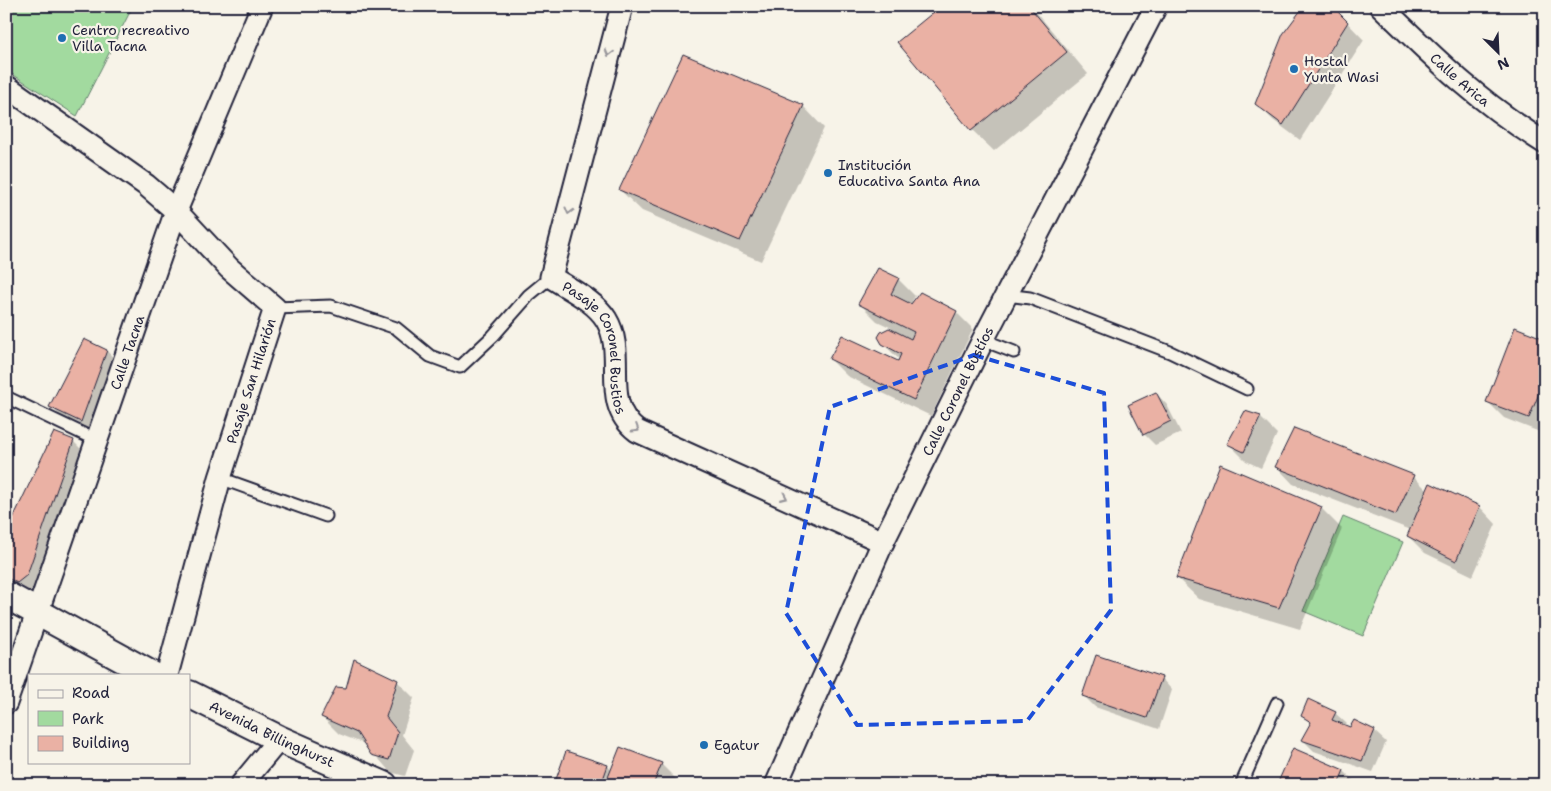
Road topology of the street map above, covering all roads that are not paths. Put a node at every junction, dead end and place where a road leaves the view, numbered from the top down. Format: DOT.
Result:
graph roads {
  1 [pos="262,6"];
  2 [pos="622,6"];
  3 [pos="1156,6"];
  4 [pos="1381,6"];
  5 [pos="6,86"];
  6 [pos="1545,143"];
  7 [pos="176,211"];
  8 [pos="551,277"];
  9 [pos="1006,295"];
  10 [pos="275,308"];
  11 [pos="983,340"];
  12 [pos="1014,352"];
  13 [pos="1247,389"];
  14 [pos="6,397"];
  15 [pos="98,441"];
  16 [pos="220,478"];
  17 [pos="326,516"];
  18 [pos="883,542"];
  19 [pos="6,595"];
  20 [pos="38,611"];
  21 [pos="150,674"];
  22 [pos="167,674"];
  23 [pos="190,694"];
  24 [pos="6,702"];
  25 [pos="1277,703"];
  26 [pos="279,739"];
  27 [pos="241,785"];
  28 [pos="384,785"];
  29 [pos="776,785"];
  30 [pos="1241,785"];
  1 -- 7 [label="street, Calle Tacna"];
  2 -- 8 [label="street, Pasaje Coronel Bustios, one-way"];
  3 -- 9 [label="street, Calle Coronel Bustíos"];
  4 -- 6 [label="street, Calle Arica"];
  5 -- 7 [label="street, Pasaje San Hilarión"];
  7 -- 10 [label="street, Pasaje San Hilarión"];
  7 -- 15 [label="street, Calle Tacna"];
  8 -- 10 [label="lane"];
  8 -- 18 [label="street, Pasaje Coronel Bustios, one-way"];
  9 -- 11 [label="street, Calle Coronel Bustíos"];
  9 -- 13 [label="lane"];
  10 -- 16 [label="street, Pasaje San Hilarión"];
  11 -- 12 [label="lane"];
  11 -- 18 [label="street, Calle Coronel Bustíos"];
  14 -- 15 [label="lane"];
  15 -- 20 [label="street, Calle Tacna"];
  16 -- 17 [label="lane"];
  16 -- 22 [label="street, Pasaje San Hilarión"];
  18 -- 29 [label="street, Calle Coronel Bustíos"];
  19 -- 20 [label="street"];
  20 -- 21 [label="street"];
  20 -- 24 [label="street, Calle Tacna"];
  23 -- 26 [label="street, Avenida Billinghurst"];
  25 -- 30 [label="lane"];
  26 -- 27 [label="street"];
  26 -- 28 [label="street, Avenida Billinghurst"];
}
